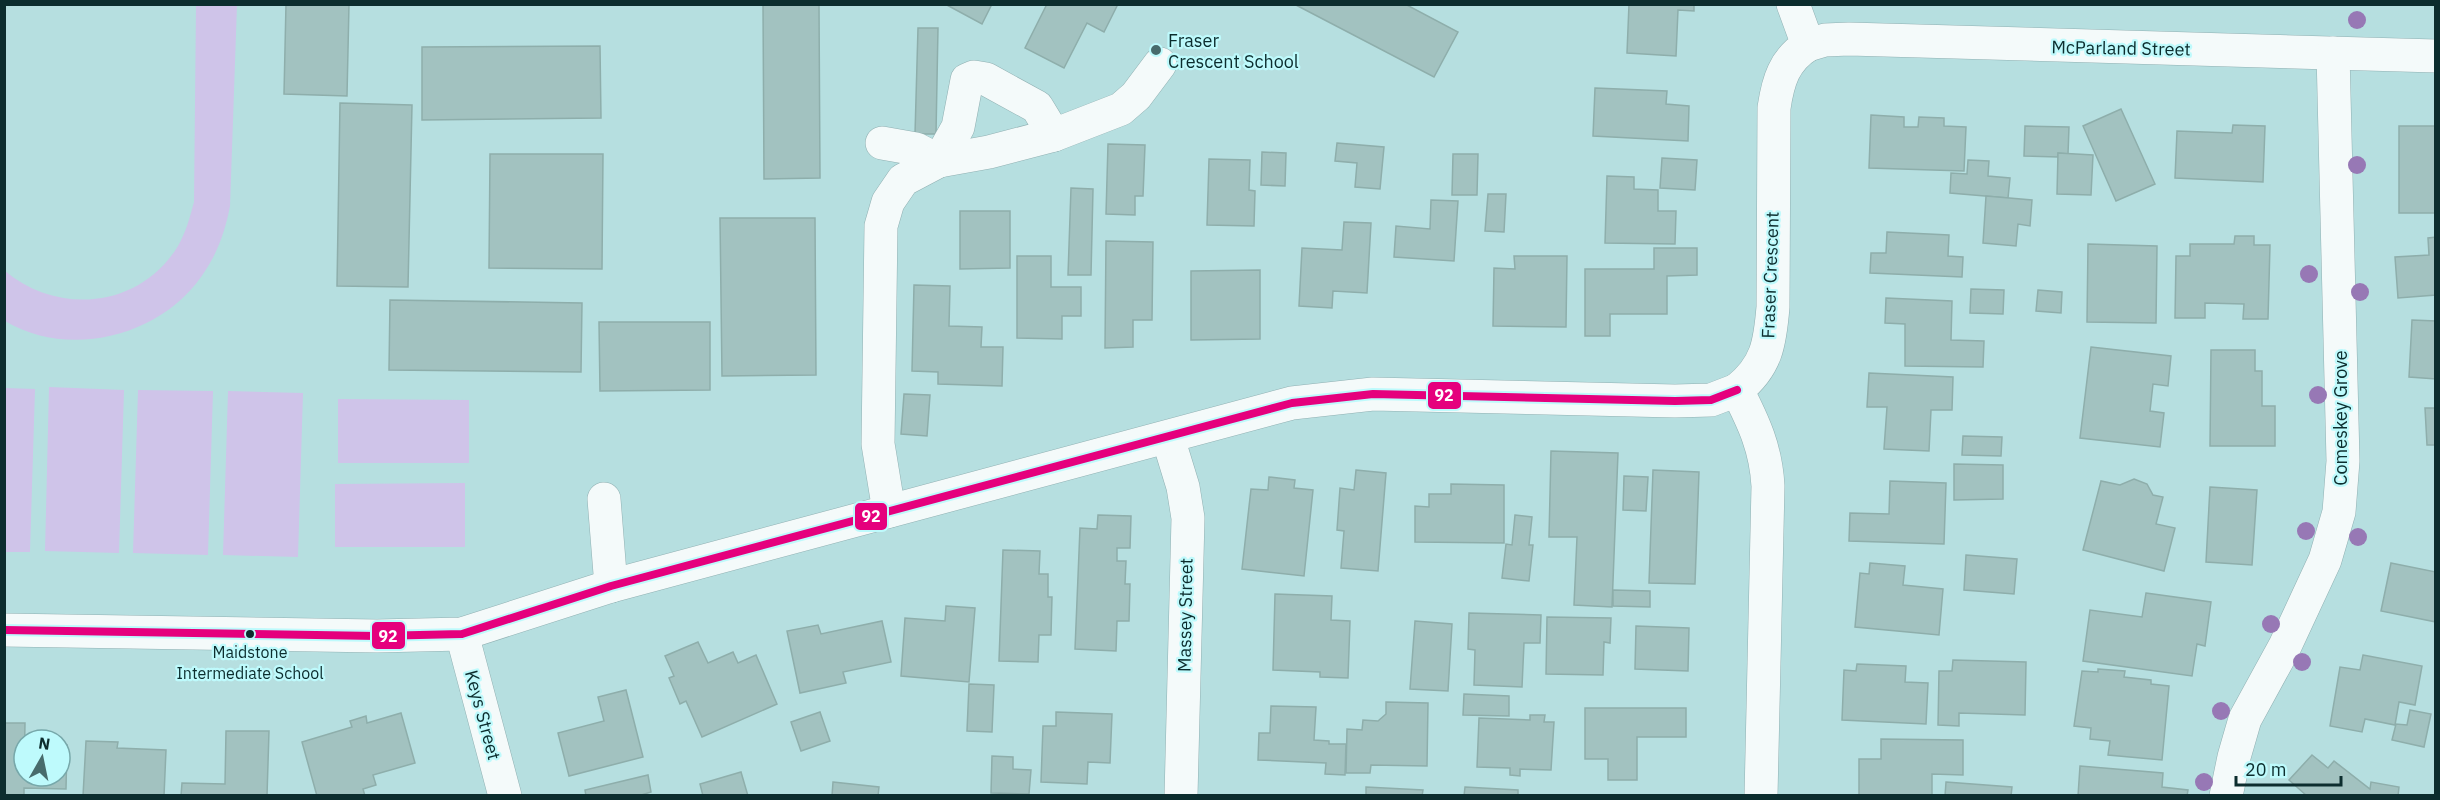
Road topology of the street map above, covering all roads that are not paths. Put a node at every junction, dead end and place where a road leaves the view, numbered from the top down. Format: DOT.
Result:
graph roads {
  1 [pos="1793,4"];
  2 [pos="1808,45"];
  3 [pos="2333,53"];
  4 [pos="2436,56"];
  5 [pos="1160,64"];
  6 [pos="1054,135"];
  7 [pos="882,143"];
  8 [pos="939,161"];
  9 [pos="1737,390"];
  10 [pos="1168,438"];
  11 [pos="604,499"];
  12 [pos="888,511"];
  13 [pos="611,586"];
  14 [pos="4,630"];
  15 [pos="462,634"];
  16 [pos="505,795"];
  17 [pos="1181,795"];
  18 [pos="1761,795"];
  19 [pos="2226,795"];
  1 -- 2 [label="street"];
  2 -- 3 [label="street, McParland Street"];
  2 -- 9 [label="street, Fraser Crescent"];
  3 -- 4 [label="street, McParland Street"];
  3 -- 19 [label="street, Comeskey Grove"];
  5 -- 6 [label="street"];
  6 -- 8 [label="street"];
  6 -- 8 [label="street"];
  7 -- 8 [label="street"];
  8 -- 12 [label="street"];
  9 -- 10 [label="street"];
  9 -- 18 [label="street"];
  10 -- 12 [label="street"];
  10 -- 17 [label="street, Massey Street"];
  11 -- 13 [label="street"];
  12 -- 13 [label="street"];
  13 -- 15 [label="street"];
  14 -- 15 [label="street"];
  15 -- 16 [label="street, Keys Street"];
}
